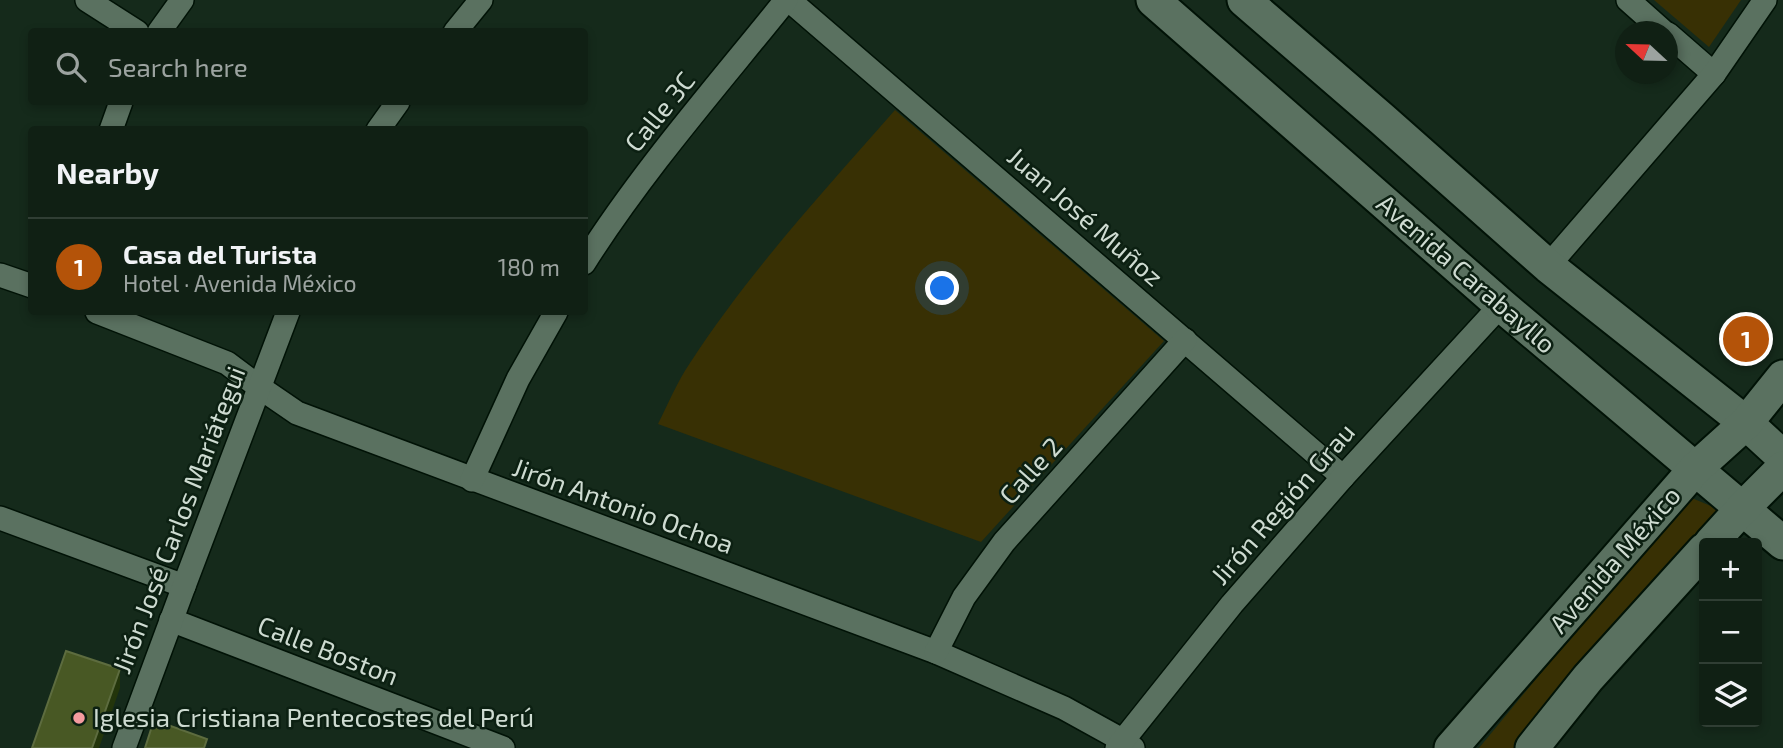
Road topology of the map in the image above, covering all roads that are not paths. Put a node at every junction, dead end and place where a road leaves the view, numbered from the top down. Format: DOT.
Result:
graph roads {
  1 [pos="87,0"];
  2 [pos="182,0"];
  3 [pos="481,0"];
  4 [pos="787,0"];
  5 [pos="1153,0"];
  6 [pos="1244,0"];
  7 [pos="1628,0"];
  8 [pos="1765,0"];
  9 [pos="1652,21"];
  10 [pos="131,28"];
  11 [pos="162,28"];
  12 [pos="458,28"];
  13 [pos="1678,43"];
  14 [pos="1714,74"];
  15 [pos="120,105"];
  16 [pos="396,105"];
  17 [pos="112,126"];
  18 [pos="381,126"];
  19 [pos="588,257"];
  20 [pos="1548,266"];
  21 [pos="0,275"];
  22 [pos="28,285"];
  23 [pos="1501,306"];
  24 [pos="105,315"];
  25 [pos="287,315"];
  26 [pos="554,315"];
  27 [pos="1185,340"];
  28 [pos="1783,377"];
  29 [pos="259,387"];
  30 [pos="1746,423"];
  31 [pos="1783,457"];
  32 [pos="1783,468"];
  33 [pos="1695,469"];
  34 [pos="1343,477"];
  35 [pos="472,480"];
  36 [pos="1742,509"];
  37 [pos="0,518"];
  38 [pos="1716,538"];
  39 [pos="1783,542"];
  40 [pos="1699,556"];
  41 [pos="184,586"];
  42 [pos="171,620"];
  43 [pos="936,652"];
  44 [pos="1124,745"];
  45 [pos="124,748"];
  46 [pos="503,748"];
  47 [pos="1451,748"];
  48 [pos="1532,748"];
  1 -- 10 [label="street"];
  2 -- 11 [label="street"];
  3 -- 12 [label="street"];
  4 -- 19 [label="street, Calle 3C"];
  4 -- 27 [label="street, Juan José Muñoz"];
  5 -- 23 [label="main road, Avenida Carabayllo"];
  6 -- 20 [label="main road"];
  7 -- 9 [label="street"];
  8 -- 14 [label="street"];
  13 -- 14 [label="street"];
  14 -- 20 [label="street"];
  15 -- 17 [label="street"];
  16 -- 18 [label="street"];
  20 -- 30 [label="main road"];
  21 -- 22 [label="street"];
  23 -- 33 [label="main road, Avenida Carabayllo"];
  23 -- 34 [label="street, Jirón Región Grau"];
  24 -- 29 [label="street, Jirón Antonio Ochoa"];
  25 -- 29 [label="street, Jirón José Carlos Mariátegui"];
  26 -- 35 [label="street"];
  27 -- 34 [label="street, Juan José Muñoz"];
  27 -- 43 [label="street, Calle 2"];
  28 -- 30 [label="main road, Avenida México"];
  29 -- 35 [label="street, Jirón Antonio Ochoa"];
  29 -- 41 [label="street, Jirón José Carlos Mariátegui"];
  30 -- 31 [label="main road"];
  30 -- 33 [label="main road, Avenida México"];
  32 -- 36 [label="main road"];
  33 -- 36 [label="main road, Avenida Carabayllo"];
  33 -- 47 [label="main road, Avenida México"];
  34 -- 44 [label="street, Jirón Región Grau"];
  35 -- 43 [label="street, Jirón Antonio Ochoa"];
  36 -- 38 [label="main road"];
  36 -- 39 [label="main road, Avenida Carabayllo"];
  37 -- 41 [label="street"];
  40 -- 48 [label="main road"];
  41 -- 42 [label="street, Jirón José Carlos Mariátegui"];
  42 -- 45 [label="street, Jirón José Carlos Mariátegui"];
  42 -- 46 [label="street, Calle Boston"];
  43 -- 44 [label="street, Jirón Antonio Ochoa"];
}
